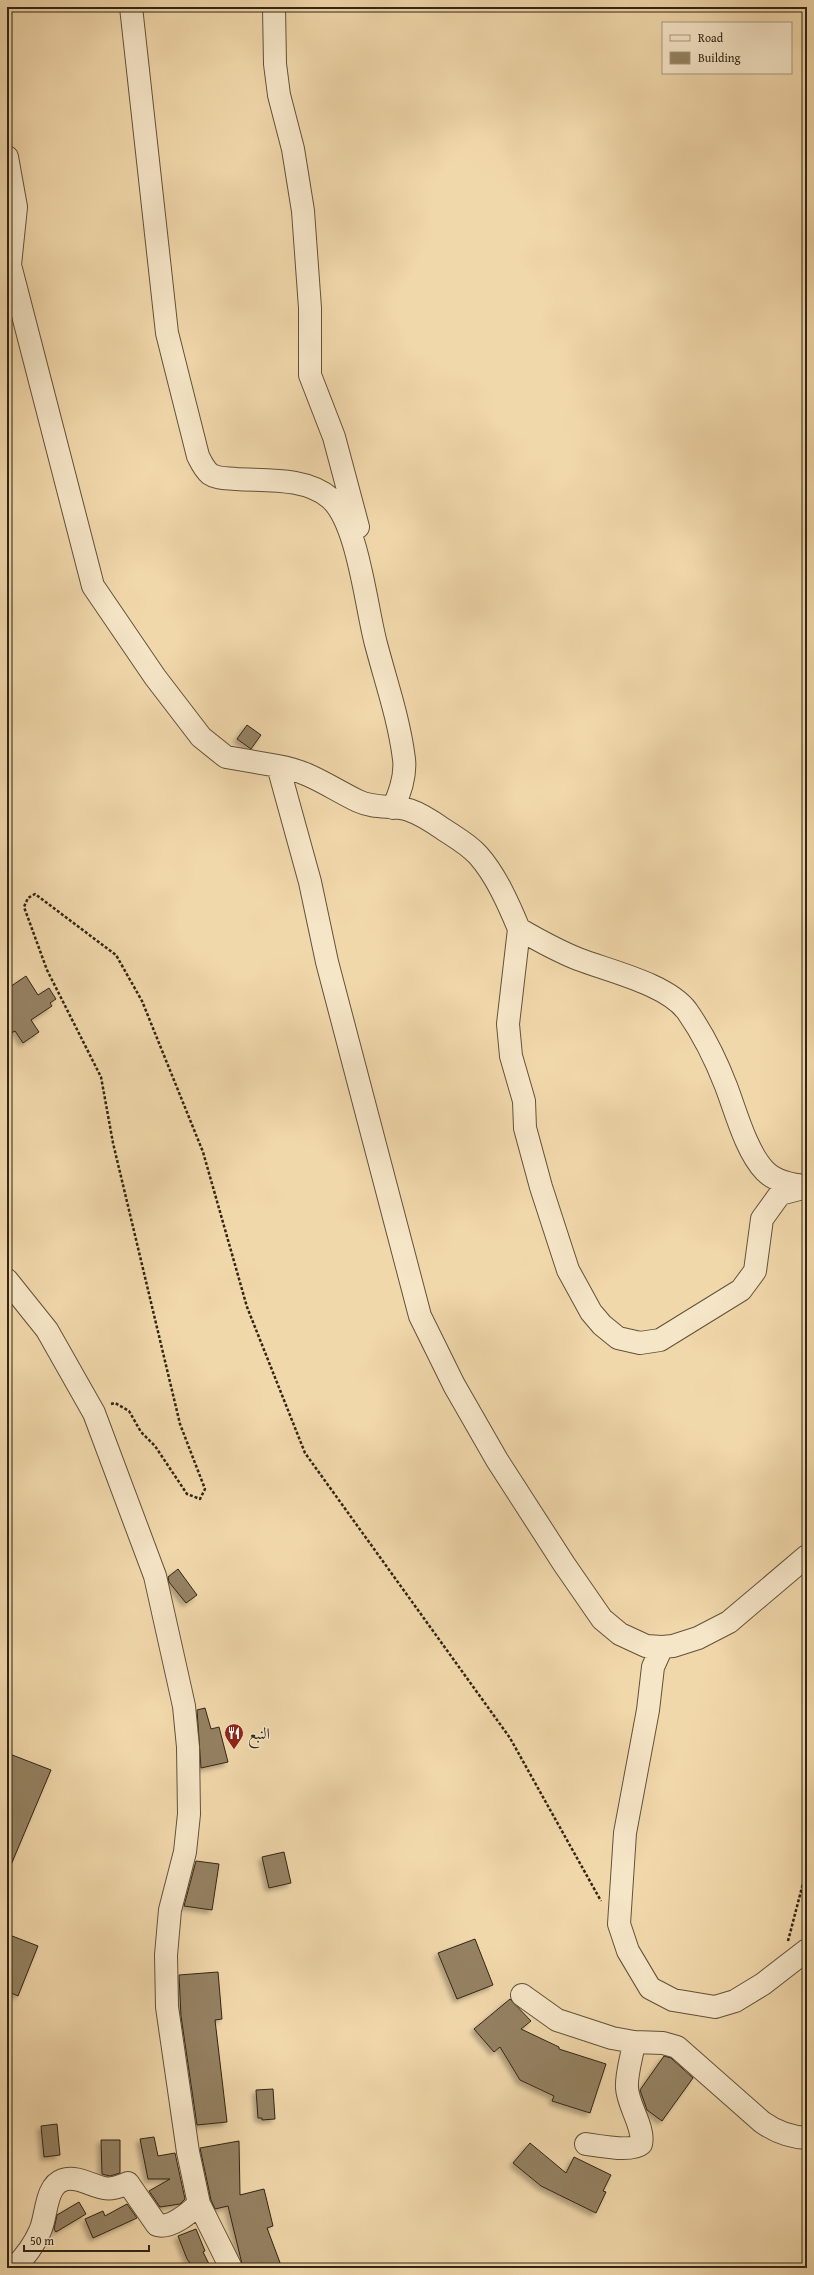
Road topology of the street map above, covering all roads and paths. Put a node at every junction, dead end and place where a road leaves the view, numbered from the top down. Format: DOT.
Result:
graph roads {
  1 [pos="131,7"];
  2 [pos="274,7"];
  3 [pos="7,157"];
  4 [pos="376,643"];
  5 [pos="278,766"];
  6 [pos="393,808"];
  7 [pos="519,929"];
  8 [pos="807,1186"];
  9 [pos="7,1280"];
  10 [pos="94,1413"];
  11 [pos="807,1556"];
  12 [pos="662,1647"];
  13 [pos="807,1868"];
  14 [pos="619,1924"];
  15 [pos="797,1947"];
  16 [pos="522,1995"];
  17 [pos="634,2042"];
  18 [pos="807,2138"];
  19 [pos="586,2144"];
  20 [pos="199,2204"];
  21 [pos="14,2268"];
  22 [pos="231,2268"];
  1 -- 4 [label="street"];
  2 -- 4 [label="street"];
  3 -- 5 [label="street"];
  4 -- 6 [label="street"];
  5 -- 6 [label="street"];
  5 -- 12 [label="street"];
  6 -- 7 [label="street"];
  7 -- 8 [label="street"];
  7 -- 8 [label="street"];
  9 -- 10 [label="street"];
  10 -- 14 [label="path"];
  10 -- 20 [label="street"];
  11 -- 12 [label="street"];
  12 -- 14 [label="street"];
  13 -- 15 [label="path"];
  14 -- 15 [label="street"];
  16 -- 17 [label="street"];
  17 -- 18 [label="street"];
  17 -- 19 [label="street"];
  20 -- 21 [label="street"];
  20 -- 22 [label="street"];
}
